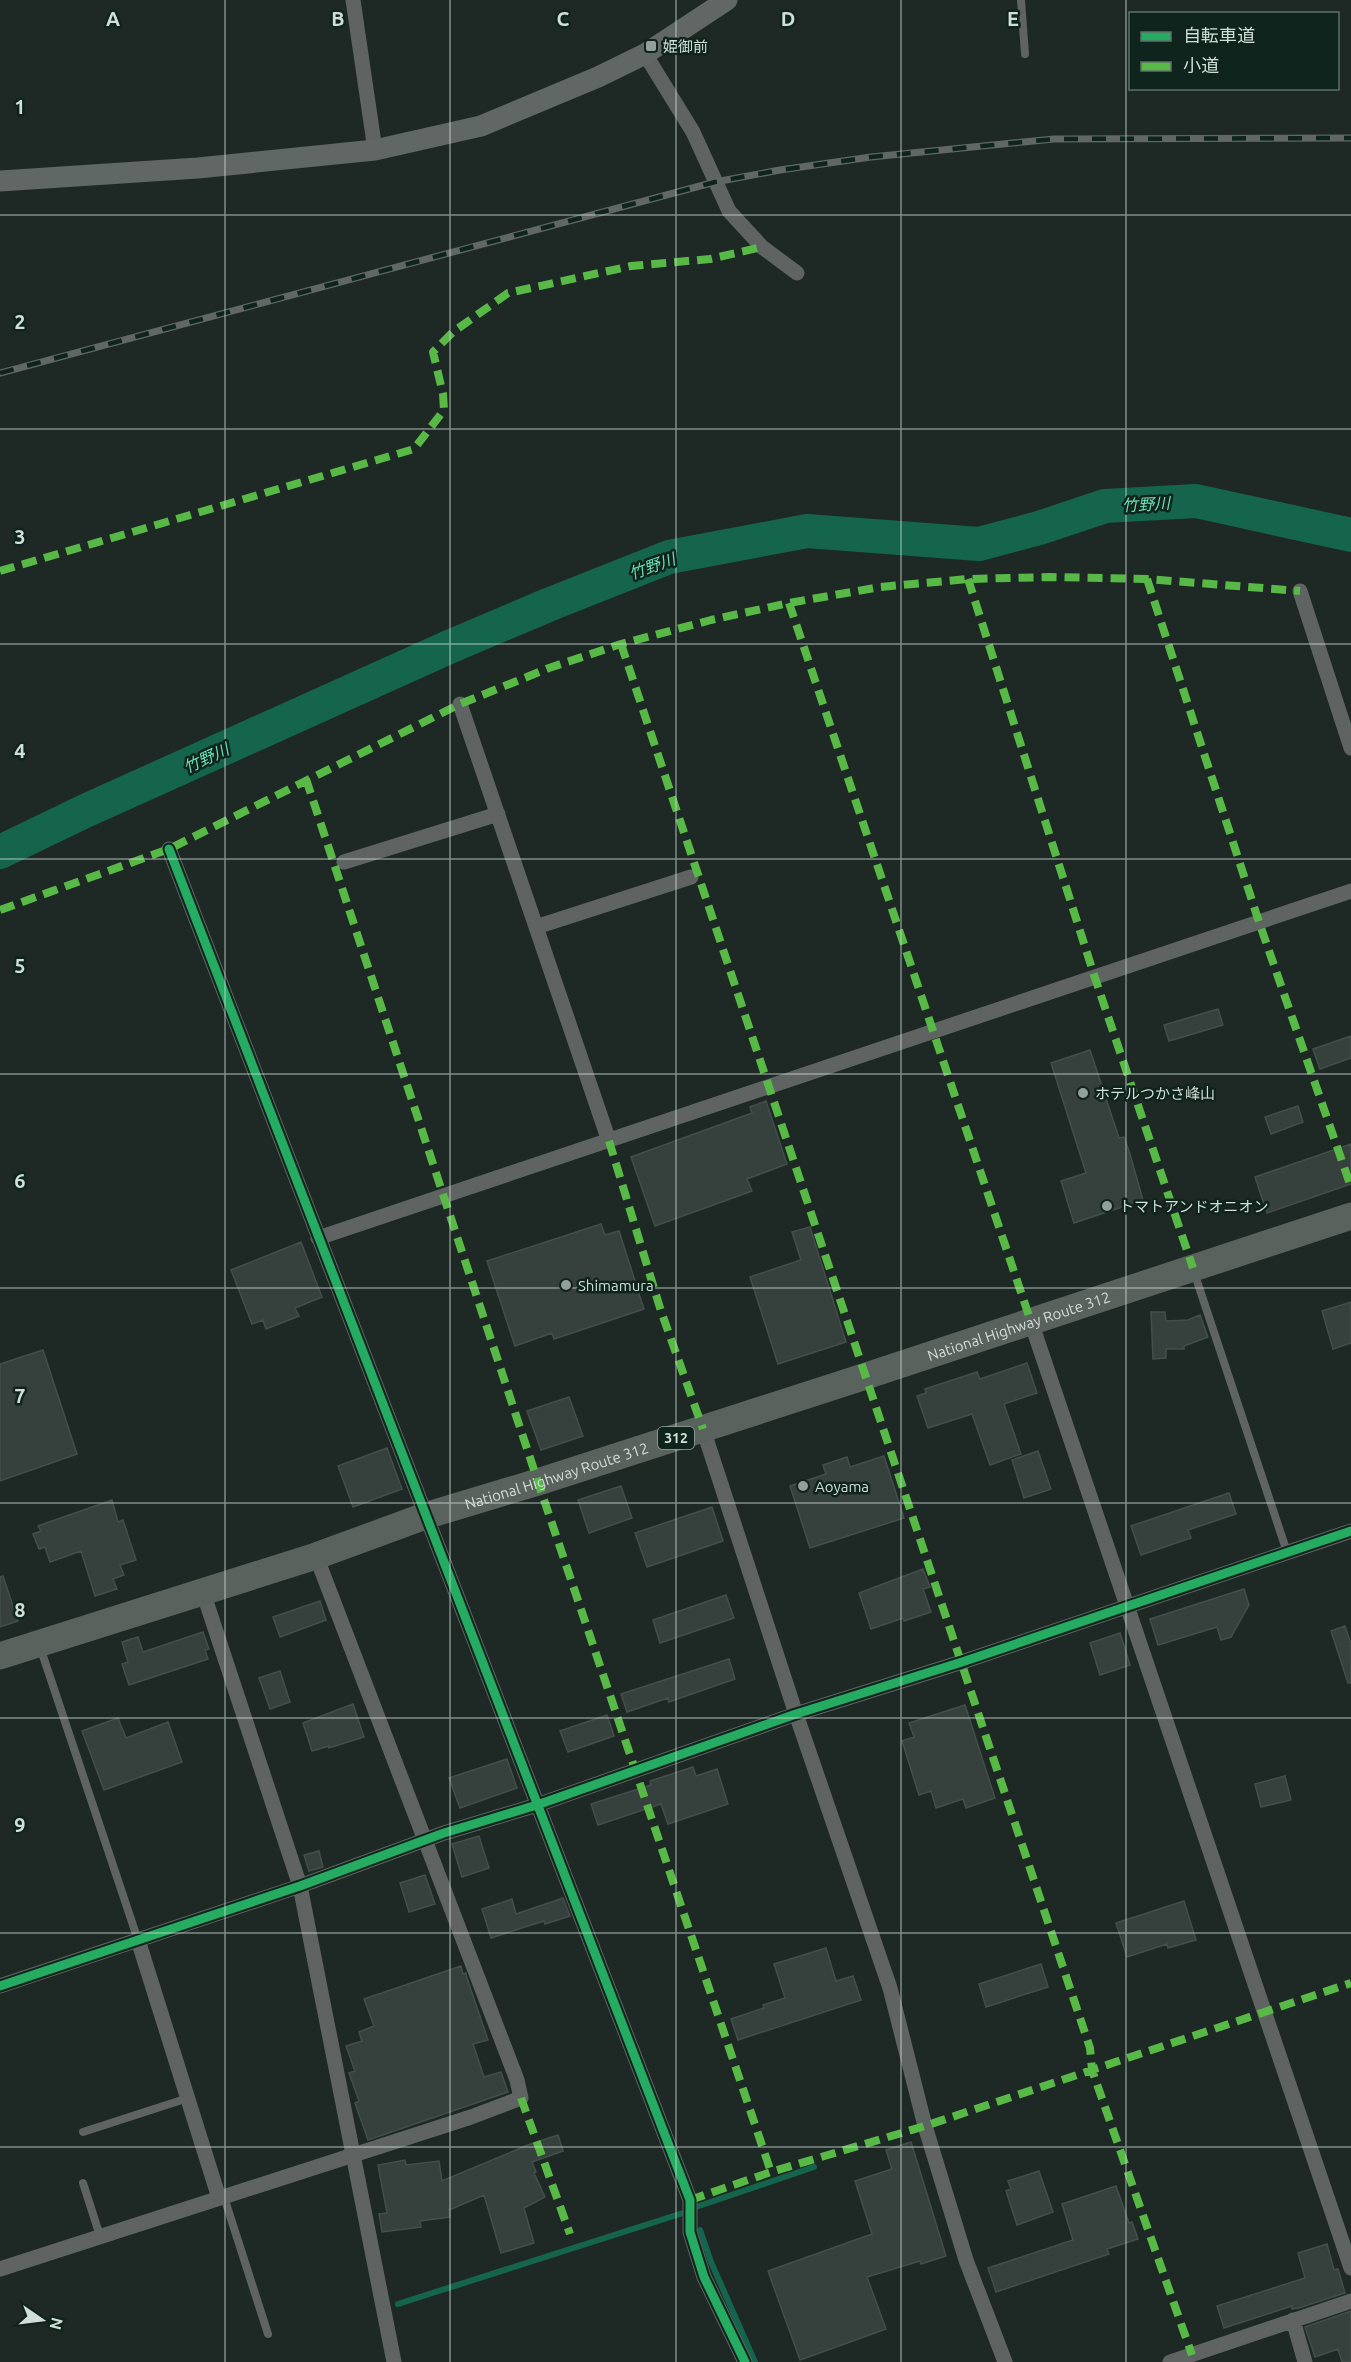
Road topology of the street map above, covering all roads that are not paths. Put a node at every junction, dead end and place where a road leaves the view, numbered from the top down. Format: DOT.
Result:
graph roads {
  1 [pos="352,0"];
  2 [pos="728,0"];
  3 [pos="1021,0"];
  4 [pos="645,54"];
  5 [pos="1026,54"];
  6 [pos="375,150"];
  7 [pos="0,181"];
  8 [pos="796,273"];
  9 [pos="1300,591"];
  10 [pos="460,704"];
  11 [pos="1351,748"];
  12 [pos="498,814"];
  13 [pos="169,849"];
  14 [pos="344,862"];
  15 [pos="691,877"];
  16 [pos="1351,891"];
  17 [pos="536,927"];
  18 [pos="609,1141"];
  19 [pos="1351,1216"];
  20 [pos="318,1238"];
  21 [pos="1193,1268"];
  22 [pos="1031,1322"];
  23 [pos="703,1429"];
  24 [pos="425,1516"];
  25 [pos="1351,1531"];
  26 [pos="1287,1552"];
  27 [pos="316,1556"];
  28 [pos="203,1592"];
  29 [pos="1125,1606"];
  30 [pos="38,1643"];
  31 [pos="0,1656"];
  32 [pos="796,1714"];
  33 [pos="537,1805"];
  34 [pos="426,1840"];
  35 [pos="300,1886"];
  36 [pos="138,1940"];
  37 [pos="0,1986"];
  38 [pos="188,2098"];
  39 [pos="83,2132"];
  40 [pos="353,2155"];
  41 [pos="83,2182"];
  42 [pos="221,2197"];
  43 [pos="100,2236"];
  44 [pos="1351,2268"];
  45 [pos="0,2269"];
  46 [pos="1351,2301"];
  47 [pos="1293,2320"];
  48 [pos="268,2334"];
  49 [pos="394,2362"];
  50 [pos="745,2362"];
  51 [pos="1005,2362"];
  52 [pos="1170,2362"];
  53 [pos="1305,2362"];
  1 -- 6 [label="street"];
  2 -- 4 [label="street"];
  3 -- 5 [label="lane"];
  4 -- 6 [label="street"];
  4 -- 8 [label="street"];
  6 -- 7 [label="street"];
  9 -- 11 [label="street"];
  10 -- 12 [label="street"];
  12 -- 14 [label="street"];
  12 -- 17 [label="street"];
  13 -- 20 [label="street"];
  15 -- 17 [label="street"];
  16 -- 18 [label="street"];
  17 -- 18 [label="street"];
  18 -- 20 [label="street"];
  19 -- 21 [label="highway, National Highway Route 312 / 312"];
  20 -- 24 [label="street"];
  21 -- 22 [label="highway, National Highway Route 312 / 312"];
  21 -- 26 [label="lane"];
  22 -- 23 [label="highway, National Highway Route 312 / 312"];
  22 -- 29 [label="street"];
  23 -- 24 [label="highway, National Highway Route 312 / 312"];
  23 -- 32 [label="street"];
  24 -- 27 [label="highway, National Highway Route 312 / 312"];
  24 -- 33 [label="street"];
  25 -- 26 [label="street"];
  26 -- 29 [label="street"];
  27 -- 28 [label="highway, National Highway Route 312 / 312"];
  27 -- 34 [label="street"];
  28 -- 30 [label="highway, National Highway Route 312 / 312"];
  28 -- 35 [label="street"];
  29 -- 32 [label="street"];
  29 -- 44 [label="street"];
  30 -- 31 [label="highway, National Highway Route 312 / 312"];
  30 -- 36 [label="lane"];
  32 -- 33 [label="street"];
  32 -- 51 [label="street"];
  33 -- 34 [label="street"];
  33 -- 50 [label="street"];
  34 -- 35 [label="street"];
  34 -- 40 [label="street"];
  35 -- 36 [label="street"];
  35 -- 40 [label="street"];
  36 -- 37 [label="street"];
  36 -- 38 [label="street"];
  38 -- 39 [label="lane"];
  38 -- 42 [label="street"];
  40 -- 42 [label="street"];
  40 -- 49 [label="street"];
  41 -- 43 [label="lane"];
  42 -- 43 [label="street"];
  42 -- 48 [label="lane"];
  43 -- 45 [label="street"];
  46 -- 47 [label="street"];
  47 -- 52 [label="street"];
  47 -- 53 [label="street"];
}
